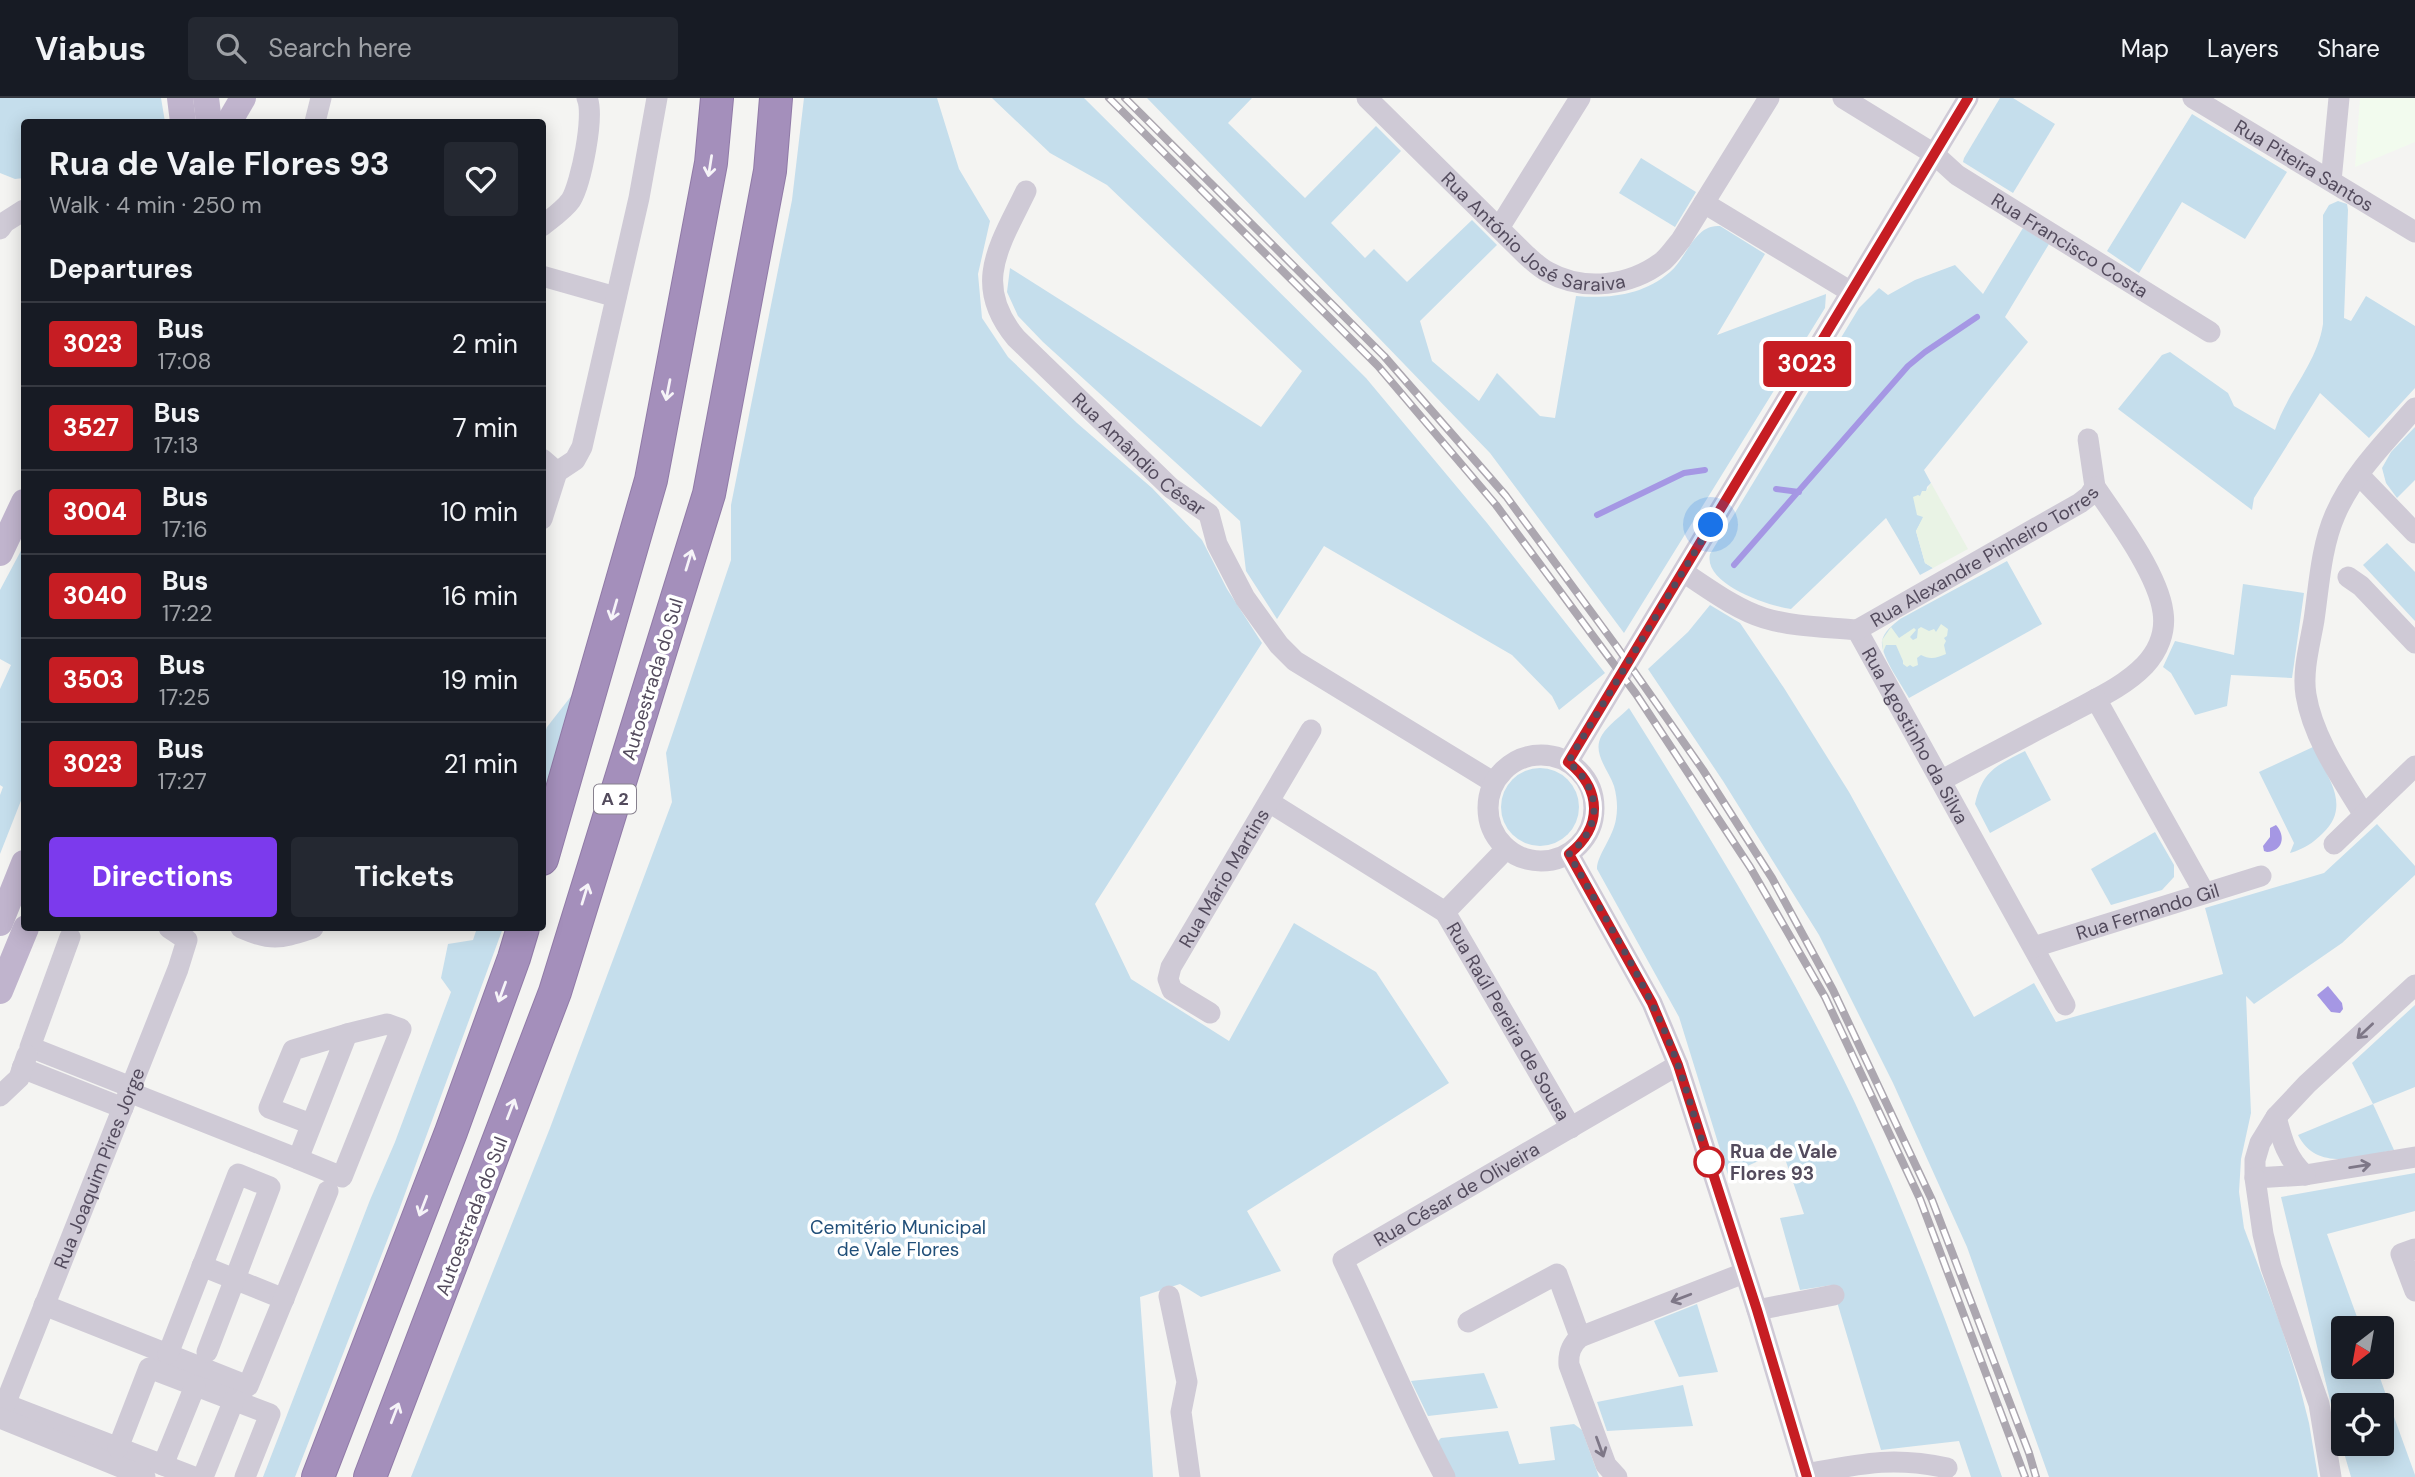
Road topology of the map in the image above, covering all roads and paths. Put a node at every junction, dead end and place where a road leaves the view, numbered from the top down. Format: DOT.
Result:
graph roads {
  1 [pos="180,98"];
  2 [pos="206,98"];
  3 [pos="243,98"];
  4 [pos="321,98"];
  5 [pos="657,98"];
  6 [pos="717,98"];
  7 [pos="776,98"];
  8 [pos="1367,98"];
  9 [pos="1580,98"];
  10 [pos="1769,98"];
  11 [pos="1843,98"];
  12 [pos="1968,98"];
  13 [pos="2193,98"];
  14 [pos="2339,98"];
  15 [pos="590,100"];
  16 [pos="1389,106"];
  17 [pos="183,119"];
  18 [pos="209,119"];
  19 [pos="231,119"];
  20 [pos="316,119"];
  21 [pos="1934,154"];
  22 [pos="2330,181"];
  23 [pos="1026,191"];
  24 [pos="1704,202"];
  25 [pos="21,212"];
  26 [pos="546,222"];
  27 [pos="1499,228"];
  28 [pos="0,229"];
  29 [pos="2415,232"];
  30 [pos="546,277"];
  31 [pos="1851,292"];
  32 [pos="616,298"];
  33 [pos="2210,332"];
  34 [pos="2415,408"];
  35 [pos="2088,439"];
  36 [pos="550,466"];
  37 [pos="2359,475"];
  38 [pos="2095,487"];
  39 [pos="546,492"];
  40 [pos="21,508"];
  41 [pos="2415,533"];
  42 [pos="0,553"];
  43 [pos="1683,572"];
  44 [pos="2348,577"];
  45 [pos="1857,630"];
  46 [pos="2415,643"];
  47 [pos="2096,699"];
  48 [pos="1311,730"];
  49 [pos="1568,762"];
  50 [pos="2415,766"];
  51 [pos="1941,780"];
  52 [pos="1493,782"];
  53 [pos="1269,802"];
  54 [pos="2364,815"];
  55 [pos="2334,844"];
  56 [pos="546,845"];
  57 [pos="1506,849"];
  58 [pos="1569,854"];
  59 [pos="21,870"];
  60 [pos="2261,876"];
  61 [pos="2204,892"];
  62 [pos="1445,912"];
  63 [pos="0,923"];
  64 [pos="25,931"];
  65 [pos="249,931"];
  66 [pos="302,931"];
  67 [pos="522,931"];
  68 [pos="183,932"];
  69 [pos="71,937"];
  70 [pos="2034,947"];
  71 [pos="2415,985"];
  72 [pos="0,991"];
  73 [pos="2065,1005"];
  74 [pos="1210,1013"];
  75 [pos="347,1034"];
  76 [pos="30,1047"];
  77 [pos="1678,1065"];
  78 [pos="22,1068"];
  79 [pos="0,1096"];
  80 [pos="128,1096"];
  81 [pos="2276,1117"];
  82 [pos="311,1124"];
  83 [pos="1571,1128"];
  84 [pos="2415,1157"];
  85 [pos="298,1159"];
  86 [pos="2305,1175"];
  87 [pos="2255,1178"];
  88 [pos="328,1191"];
  89 [pos="2415,1249"];
  90 [pos="202,1266"];
  91 [pos="1744,1273"];
  92 [pos="235,1279"];
  93 [pos="2415,1291"];
  94 [pos="1834,1295"];
  95 [pos="1169,1296"];
  96 [pos="284,1299"];
  97 [pos="44,1305"];
  98 [pos="1757,1310"];
  99 [pos="1468,1322"];
  100 [pos="1580,1337"];
  101 [pos="206,1352"];
  102 [pos="168,1354"];
  103 [pos="0,1358"];
  104 [pos="18,1370"];
  105 [pos="195,1386"];
  106 [pos="234,1400"];
  107 [pos="2,1413"];
  108 [pos="112,1463"];
  109 [pos="163,1465"];
  110 [pos="1947,1468"];
  111 [pos="1806,1475"];
  112 [pos="145,1477"];
  113 [pos="194,1477"];
  114 [pos="203,1477"];
  115 [pos="245,1477"];
  116 [pos="318,1477"];
  117 [pos="370,1477"];
  118 [pos="1190,1477"];
  119 [pos="1445,1477"];
  120 [pos="1617,1477"];
  121 [pos="2331,1477"];
  1 -- 17 [label="main road"];
  2 -- 18 [label="main road"];
  3 -- 19 [label="main road"];
  4 -- 20 [label="street"];
  5 -- 32 [label="street"];
  6 -- 56 [label="highway, A 2, one-way"];
  117 -- 7 [label="highway, Autoestrada do Sul / A 2, one-way"];
  8 -- 16 [label="street, Rua António José Saraiva"];
  9 -- 27 [label="street"];
  10 -- 24 [label="street, Rua António José Saraiva"];
  11 -- 21 [label="street, Rua Francisco Costa"];
  12 -- 21 [label="street"];
  13 -- 22 [label="street, Rua Piteira Santos"];
  14 -- 22 [label="street"];
  15 -- 26 [label="street"];
  16 -- 27 [label="street, Rua António José Saraiva"];
  21 -- 31 [label="street"];
  21 -- 33 [label="street, Rua Francisco Costa"];
  22 -- 29 [label="street, Rua Piteira Santos"];
  23 -- 52 [label="street, Rua Amândio César"];
  24 -- 27 [label="street, Rua António José Saraiva"];
  24 -- 31 [label="street"];
  25 -- 28 [label="street"];
  30 -- 32 [label="street"];
  31 -- 43 [label="street"];
  32 -- 36 [label="street"];
  34 -- 37 [label="street"];
  35 -- 38 [label="street"];
  36 -- 39 [label="street"];
  37 -- 41 [label="street"];
  37 -- 54 [label="street"];
  38 -- 45 [label="street, Rua Alexandre Pinheiro Torres"];
  38 -- 47 [label="street, Rua Alexandre Pinheiro Torres"];
  40 -- 42 [label="main road"];
  43 -- 45 [label="street, Rua Agostinho da Silva"];
  43 -- 49 [label="street"];
  44 -- 46 [label="street"];
  45 -- 51 [label="street, Rua Agostinho da Silva"];
  47 -- 51 [label="street, Rua Alexandre Pinheiro Torres"];
  47 -- 61 [label="street"];
  48 -- 53 [label="street, Rua Mário Martins"];
  49 -- 52 [label="street"];
  49 -- 58 [label="street"];
  50 -- 54 [label="street"];
  51 -- 70 [label="street, Rua Agostinho da Silva"];
  52 -- 57 [label="street"];
  53 -- 62 [label="street, Rua Raúl Pereira de Sousa"];
  53 -- 74 [label="street, Rua Mário Martins"];
  54 -- 55 [label="street"];
  57 -- 58 [label="street"];
  57 -- 62 [label="street"];
  58 -- 77 [label="street"];
  59 -- 63 [label="main road"];
  60 -- 61 [label="street, Rua Fernando Gil"];
  61 -- 70 [label="street, Rua Fernando Gil"];
  62 -- 83 [label="street, Rua Raúl Pereira de Sousa"];
  64 -- 72 [label="main road"];
  65 -- 66 [label="street"];
  67 -- 116 [label="highway, one-way"];
  68 -- 80 [label="street, Rua Joaquim Pires Jorge"];
  69 -- 76 [label="street"];
  70 -- 73 [label="street, Rua Agostinho da Silva"];
  71 -- 81 [label="street, one-way"];
  75 -- 82 [label="street"];
  75 -- 82 [label="street"];
  75 -- 85 [label="street"];
  76 -- 78 [label="street"];
  76 -- 80 [label="street"];
  77 -- 83 [label="street, Rua César de Oliveira"];
  77 -- 91 [label="street"];
  78 -- 79 [label="street"];
  78 -- 80 [label="street"];
  80 -- 85 [label="street"];
  80 -- 97 [label="street, Rua Joaquim Pires Jorge"];
  81 -- 86 [label="street"];
  81 -- 87 [label="street"];
  82 -- 85 [label="street"];
  83 -- 119 [label="street, Rua César de Oliveira"];
  86 -- 84 [label="street, one-way"];
  86 -- 87 [label="street"];
  87 -- 121 [label="street"];
  88 -- 96 [label="street"];
  89 -- 93 [label="street"];
  90 -- 92 [label="street"];
  90 -- 92 [label="street"];
  90 -- 102 [label="street"];
  91 -- 98 [label="street"];
  91 -- 100 [label="street, one-way"];
  92 -- 96 [label="street"];
  92 -- 101 [label="street"];
  94 -- 98 [label="street"];
  95 -- 118 [label="street"];
  96 -- 102 [label="street"];
  97 -- 102 [label="street"];
  97 -- 104 [label="street, Rua Joaquim Pires Jorge"];
  98 -- 111 [label="street"];
  99 -- 100 [label="street"];
  100 -- 120 [label="street, one-way"];
  103 -- 104 [label="street"];
  104 -- 107 [label="street, Rua Joaquim Pires Jorge"];
  105 -- 106 [label="street"];
  105 -- 108 [label="street"];
  105 -- 109 [label="street"];
  106 -- 114 [label="street"];
  106 -- 115 [label="street"];
  107 -- 108 [label="street"];
  108 -- 109 [label="street"];
  108 -- 112 [label="street"];
  109 -- 113 [label="street"];
  110 -- 111 [label="street"];
}
